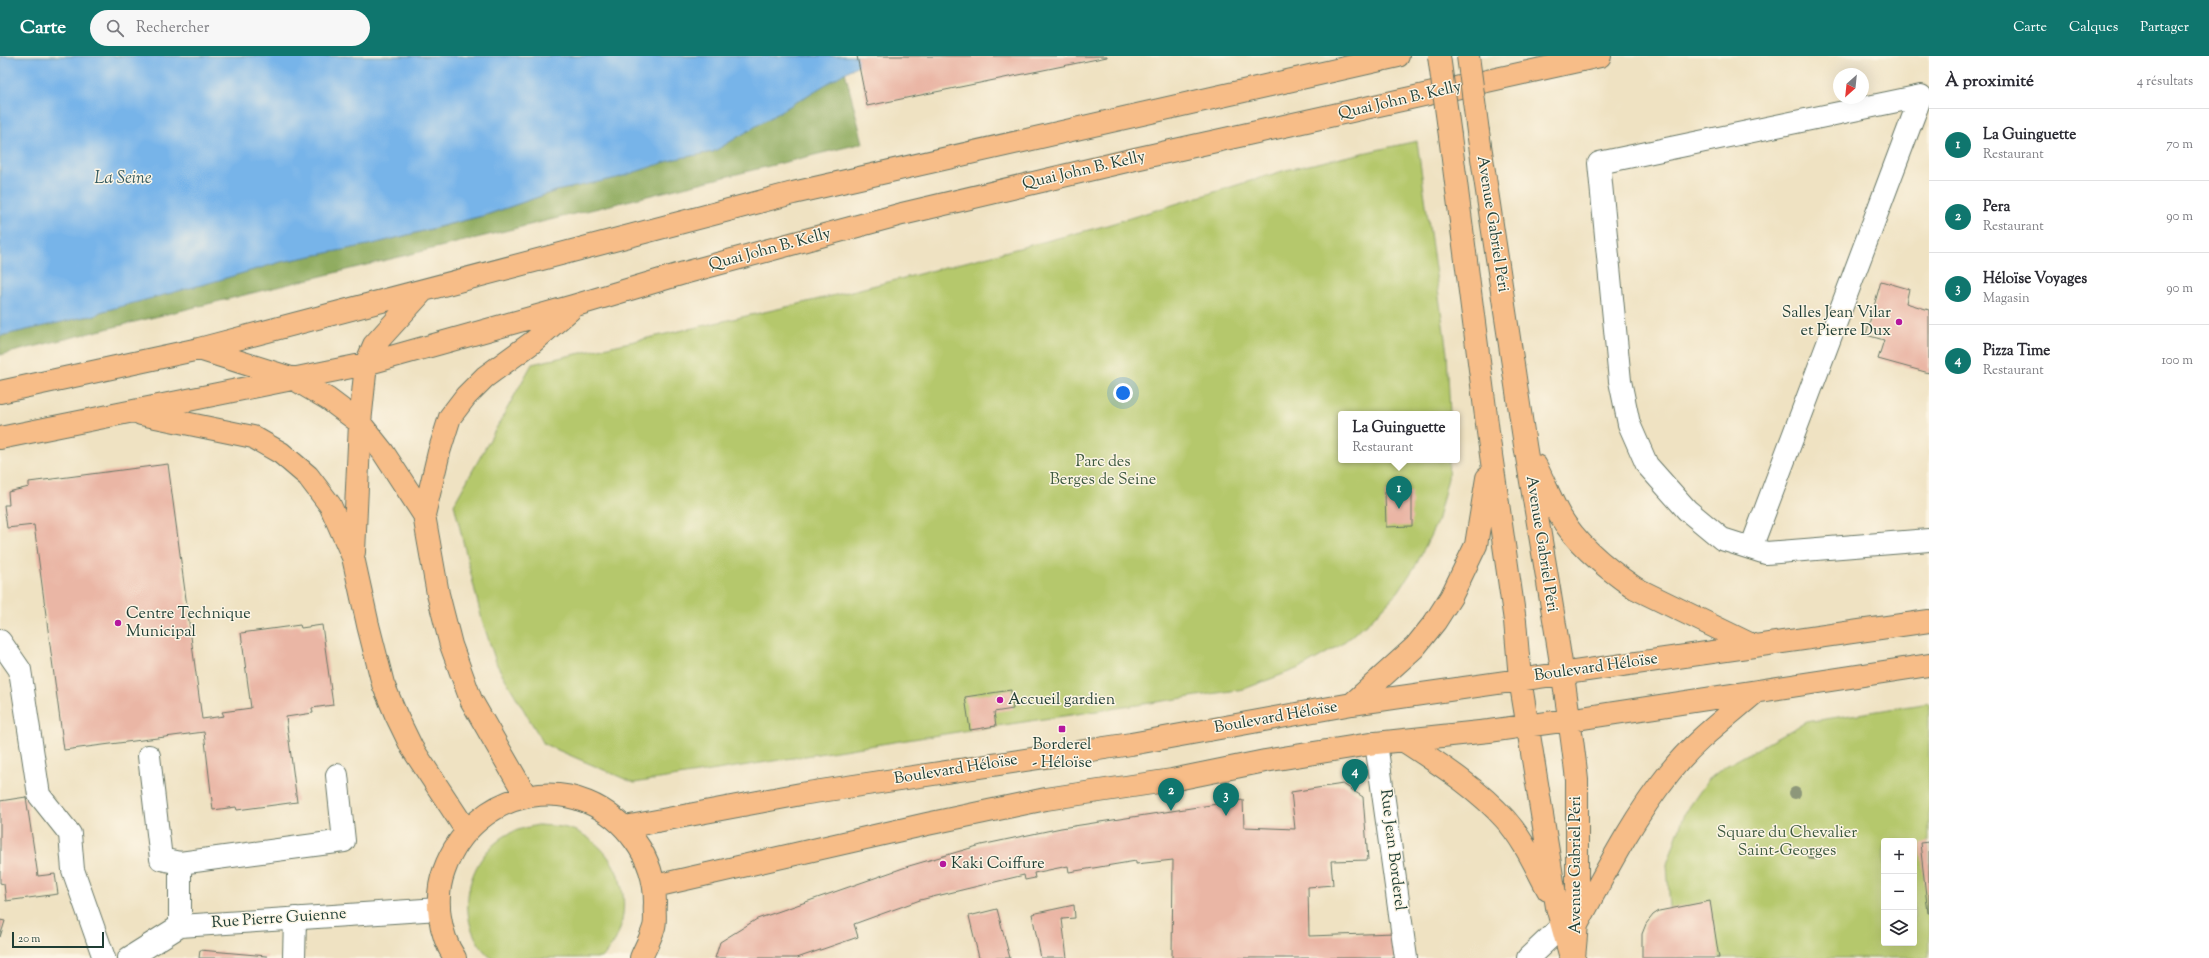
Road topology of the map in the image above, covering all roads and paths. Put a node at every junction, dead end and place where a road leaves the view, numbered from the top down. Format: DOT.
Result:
graph roads {
  1 [pos="1398,56"];
  2 [pos="1439,56"];
  3 [pos="1468,56"];
  4 [pos="1600,56"];
  5 [pos="422,292"];
  6 [pos="574,306"];
  7 [pos="199,349"];
  8 [pos="366,364"];
  9 [pos="294,379"];
  10 [pos="0,392"];
  11 [pos="130,412"];
  12 [pos="360,423"];
  13 [pos="0,438"];
  14 [pos="1525,444"];
  15 [pos="1491,455"];
  16 [pos="424,515"];
  17 [pos="1929,540"];
  18 [pos="1751,548"];
  19 [pos="354,557"];
  20 [pos="1929,621"];
  21 [pos="0,641"];
  22 [pos="1754,646"];
  23 [pos="1929,665"];
  24 [pos="1563,673"];
  25 [pos="1520,679"];
  26 [pos="1757,691"];
  27 [pos="1352,704"];
  28 [pos="1569,720"];
  29 [pos="1528,725"];
  30 [pos="1403,740"];
  31 [pos="1376,743"];
  32 [pos="149,756"];
  33 [pos="337,775"];
  34 [pos="526,796"];
  35 [pos="625,827"];
  36 [pos="466,830"];
  37 [pos="180,863"];
  38 [pos="655,886"];
  39 [pos="439,909"];
  40 [pos="294,918"];
  41 [pos="1566,919"];
  42 [pos="180,926"];
  43 [pos="104,958"];
  44 [pos="129,958"];
  45 [pos="294,958"];
  46 [pos="455,958"];
  47 [pos="640,958"];
  48 [pos="1406,958"];
  49 [pos="1528,958"];
  50 [pos="1571,958"];
  51 [pos="1574,958"];
  1 -- 5 [label="main road"];
  2 -- 15 [label="main road, Avenue Gabriel Péri, bridge"];
  3 -- 14 [label="main road, Avenue Gabriel Péri, bridge"];
  4 -- 6 [label="main road, Quai John B. Kelly"];
  5 -- 7 [label="main road"];
  5 -- 8 [label="main road"];
  6 -- 8 [label="main road, Quai John B. Kelly"];
  6 -- 16 [label="main road"];
  7 -- 9 [label="main road"];
  7 -- 10 [label="main road"];
  8 -- 9 [label="main road, Quai John B. Kelly"];
  8 -- 12 [label="main road"];
  9 -- 11 [label="main road, Quai John B. Kelly"];
  9 -- 12 [label="main road"];
  11 -- 13 [label="main road, Quai John B. Kelly"];
  11 -- 19 [label="main road"];
  12 -- 16 [label="main road"];
  12 -- 19 [label="main road"];
  14 -- 22 [label="main road"];
  14 -- 24 [label="main road, Avenue Gabriel Péri"];
  15 -- 25 [label="main road, Avenue Gabriel Péri"];
  15 -- 27 [label="main road"];
  16 -- 34 [label="main road"];
  17 -- 18 [label="street"];
  18 -- 18 [label="street"];
  19 -- 36 [label="main road"];
  20 -- 22 [label="main road, Boulevard Héloïse"];
  21 -- 43 [label="street"];
  22 -- 24 [label="main road, Boulevard Héloïse"];
  23 -- 26 [label="main road"];
  24 -- 25 [label="main road, Boulevard Héloïse"];
  24 -- 28 [label="main road, Avenue Gabriel Péri"];
  25 -- 27 [label="main road, Boulevard Héloïse"];
  25 -- 29 [label="main road, Avenue Gabriel Péri"];
  26 -- 28 [label="main road"];
  26 -- 41 [label="main road"];
  27 -- 35 [label="main road, Boulevard Héloïse"];
  28 -- 29 [label="main road"];
  28 -- 41 [label="main road, Avenue Gabriel Péri"];
  29 -- 30 [label="main road"];
  29 -- 41 [label="main road, Avenue Gabriel Péri"];
  30 -- 31 [label="main road"];
  30 -- 41 [label="main road"];
  31 -- 38 [label="main road"];
  31 -- 48 [label="street, Rue Jean Borderel"];
  32 -- 37 [label="street"];
  33 -- 37 [label="street"];
  34 -- 35 [label="main road"];
  34 -- 36 [label="main road"];
  35 -- 38 [label="main road"];
  36 -- 39 [label="main road"];
  37 -- 42 [label="street"];
  38 -- 47 [label="main road"];
  39 -- 40 [label="street, Rue Pierre Guienne"];
  39 -- 46 [label="main road"];
  40 -- 42 [label="street, Rue Pierre Guienne"];
  40 -- 45 [label="street"];
  41 -- 49 [label="street"];
  41 -- 50 [label="main road, Avenue Gabriel Péri"];
  41 -- 51 [label="main road, Avenue Gabriel Péri"];
  42 -- 44 [label="street, Rue Pierre Guienne"];
}
